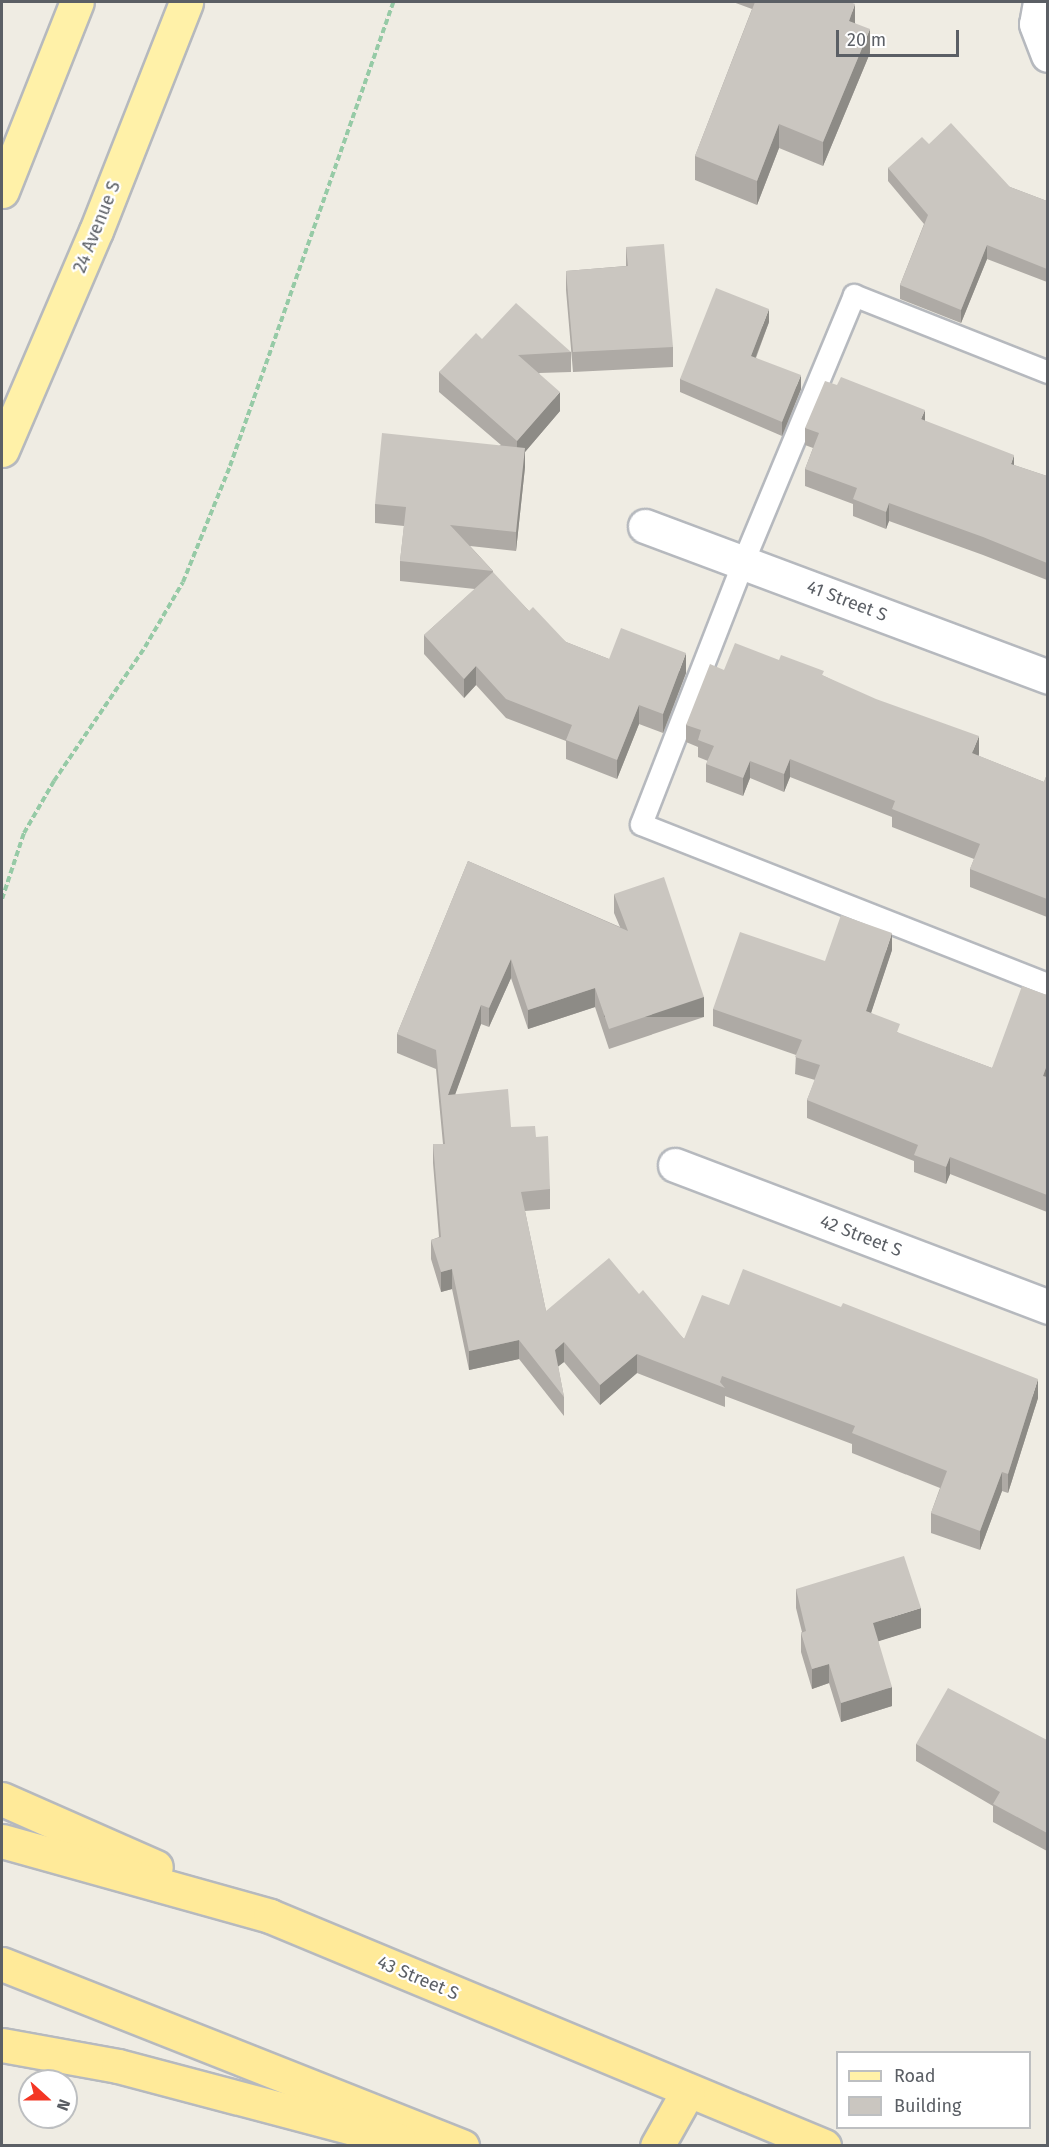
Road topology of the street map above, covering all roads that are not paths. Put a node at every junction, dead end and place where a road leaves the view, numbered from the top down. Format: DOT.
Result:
graph roads {
  1 [pos="78,2"];
  2 [pos="186,2"];
  3 [pos="1038,13"];
  4 [pos="1047,55"];
  5 [pos="2,191"];
  6 [pos="1047,372"];
  7 [pos="2,450"];
  8 [pos="645,526"];
  9 [pos="743,562"];
  10 [pos="1047,677"];
  11 [pos="1047,984"];
  12 [pos="675,1165"];
  13 [pos="1047,1307"];
  14 [pos="2,1799"];
  15 [pos="2,1841"];
  16 [pos="270,1916"];
  17 [pos="2,1964"];
  18 [pos="2,2045"];
  19 [pos="688,2091"];
  20 [pos="420,2145"];
  21 [pos="462,2145"];
  22 [pos="657,2145"];
  23 [pos="824,2145"];
  1 -- 5 [label="main road"];
  2 -- 7 [label="main road, 24 Avenue S"];
  3 -- 4 [label="street"];
  6 -- 9 [label="lane"];
  8 -- 9 [label="street, 41 Street S"];
  9 -- 10 [label="street, 41 Street S"];
  9 -- 11 [label="lane"];
  12 -- 13 [label="street, 42 Street S"];
  14 -- 16 [label="highway"];
  15 -- 16 [label="highway, 43 Street S"];
  16 -- 19 [label="highway, 43 Street S"];
  17 -- 21 [label="highway"];
  18 -- 20 [label="highway"];
  19 -- 22 [label="highway"];
  19 -- 23 [label="highway, 43 Street S"];
}
